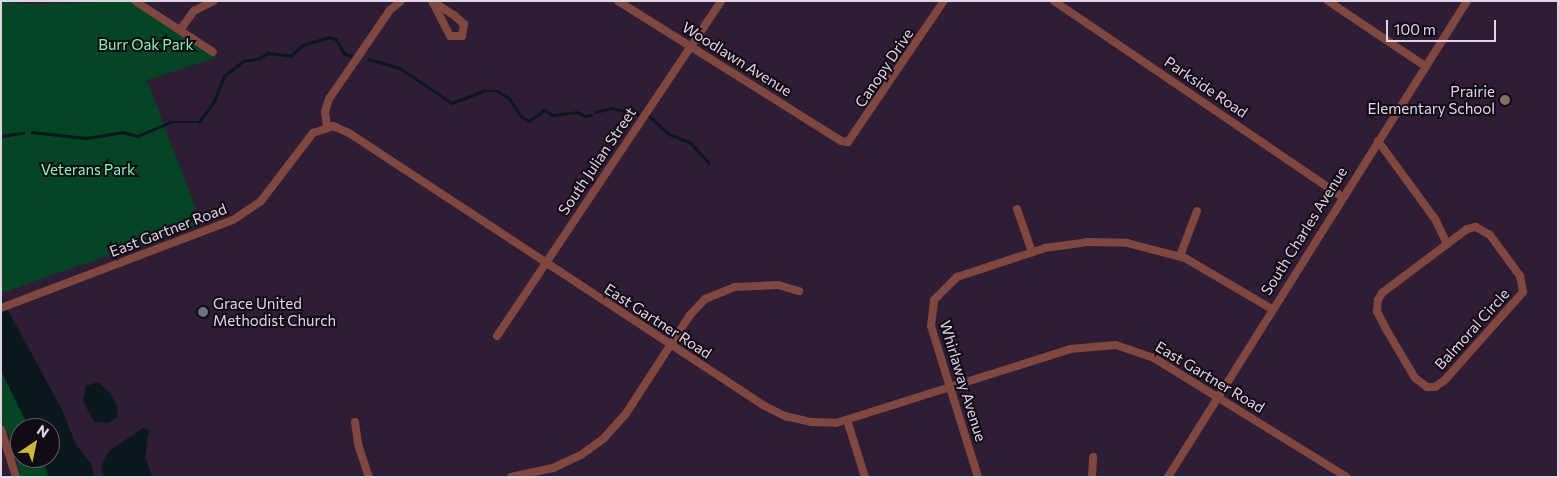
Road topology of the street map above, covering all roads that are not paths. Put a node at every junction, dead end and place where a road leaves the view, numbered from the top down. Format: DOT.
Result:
graph roads {
  1 [pos="135,1"];
  2 [pos="214,1"];
  3 [pos="401,1"];
  4 [pos="432,1"];
  5 [pos="618,1"];
  6 [pos="721,1"];
  7 [pos="944,1"];
  8 [pos="1054,1"];
  9 [pos="1328,1"];
  10 [pos="1466,1"];
  11 [pos="180,30"];
  12 [pos="690,46"];
  13 [pos="213,52"];
  14 [pos="1425,66"];
  15 [pos="327,126"];
  16 [pos="1378,141"];
  17 [pos="841,142"];
  18 [pos="1342,197"];
  19 [pos="1017,209"];
  20 [pos="1197,211"];
  21 [pos="1447,244"];
  22 [pos="1032,252"];
  23 [pos="1180,256"];
  24 [pos="546,263"];
  25 [pos="800,291"];
  26 [pos="1,308"];
  27 [pos="1272,309"];
  28 [pos="497,336"];
  29 [pos="670,346"];
  30 [pos="949,388"];
  31 [pos="1217,396"];
  32 [pos="847,420"];
  33 [pos="355,422"];
  34 [pos="1,429"];
  35 [pos="1093,457"];
  36 [pos="16,477"];
  37 [pos="369,477"];
  38 [pos="511,477"];
  39 [pos="865,477"];
  40 [pos="978,477"];
  41 [pos="1092,477"];
  42 [pos="1168,477"];
  43 [pos="1347,477"];
  1 -- 11 [label="street"];
  2 -- 11 [label="street"];
  3 -- 15 [label="street"];
  4 -- 4 [label="street"];
  5 -- 12 [label="street, Woodlawn Avenue"];
  6 -- 12 [label="street, South Julian Street"];
  7 -- 17 [label="street, Canopy Drive"];
  8 -- 18 [label="street, Parkside Road"];
  9 -- 14 [label="street"];
  10 -- 14 [label="street, South Charles Avenue"];
  11 -- 13 [label="street"];
  12 -- 17 [label="street, Woodlawn Avenue"];
  12 -- 24 [label="street, South Julian Street"];
  14 -- 16 [label="street, South Charles Avenue"];
  15 -- 24 [label="street, East Gartner Road"];
  15 -- 26 [label="street, East Gartner Road"];
  16 -- 18 [label="street, South Charles Avenue"];
  16 -- 21 [label="street"];
  18 -- 27 [label="street, South Charles Avenue"];
  19 -- 22 [label="street"];
  20 -- 23 [label="street"];
  21 -- 21 [label="street, Balmoral Circle"];
  22 -- 23 [label="street, Whirlaway Avenue"];
  22 -- 30 [label="street, Whirlaway Avenue"];
  23 -- 27 [label="street, Whirlaway Avenue"];
  24 -- 28 [label="street, South Julian Street"];
  24 -- 29 [label="street, East Gartner Road"];
  25 -- 29 [label="street"];
  27 -- 31 [label="street, South Charles Avenue"];
  29 -- 32 [label="street, East Gartner Road"];
  29 -- 38 [label="street"];
  30 -- 31 [label="street, East Gartner Road"];
  30 -- 32 [label="street, East Gartner Road"];
  30 -- 40 [label="street, Whirlaway Avenue"];
  31 -- 42 [label="street, South Charles Avenue"];
  31 -- 43 [label="street, East Gartner Road"];
  32 -- 39 [label="street"];
  33 -- 37 [label="street"];
  34 -- 36 [label="street"];
  35 -- 41 [label="street"];
}
